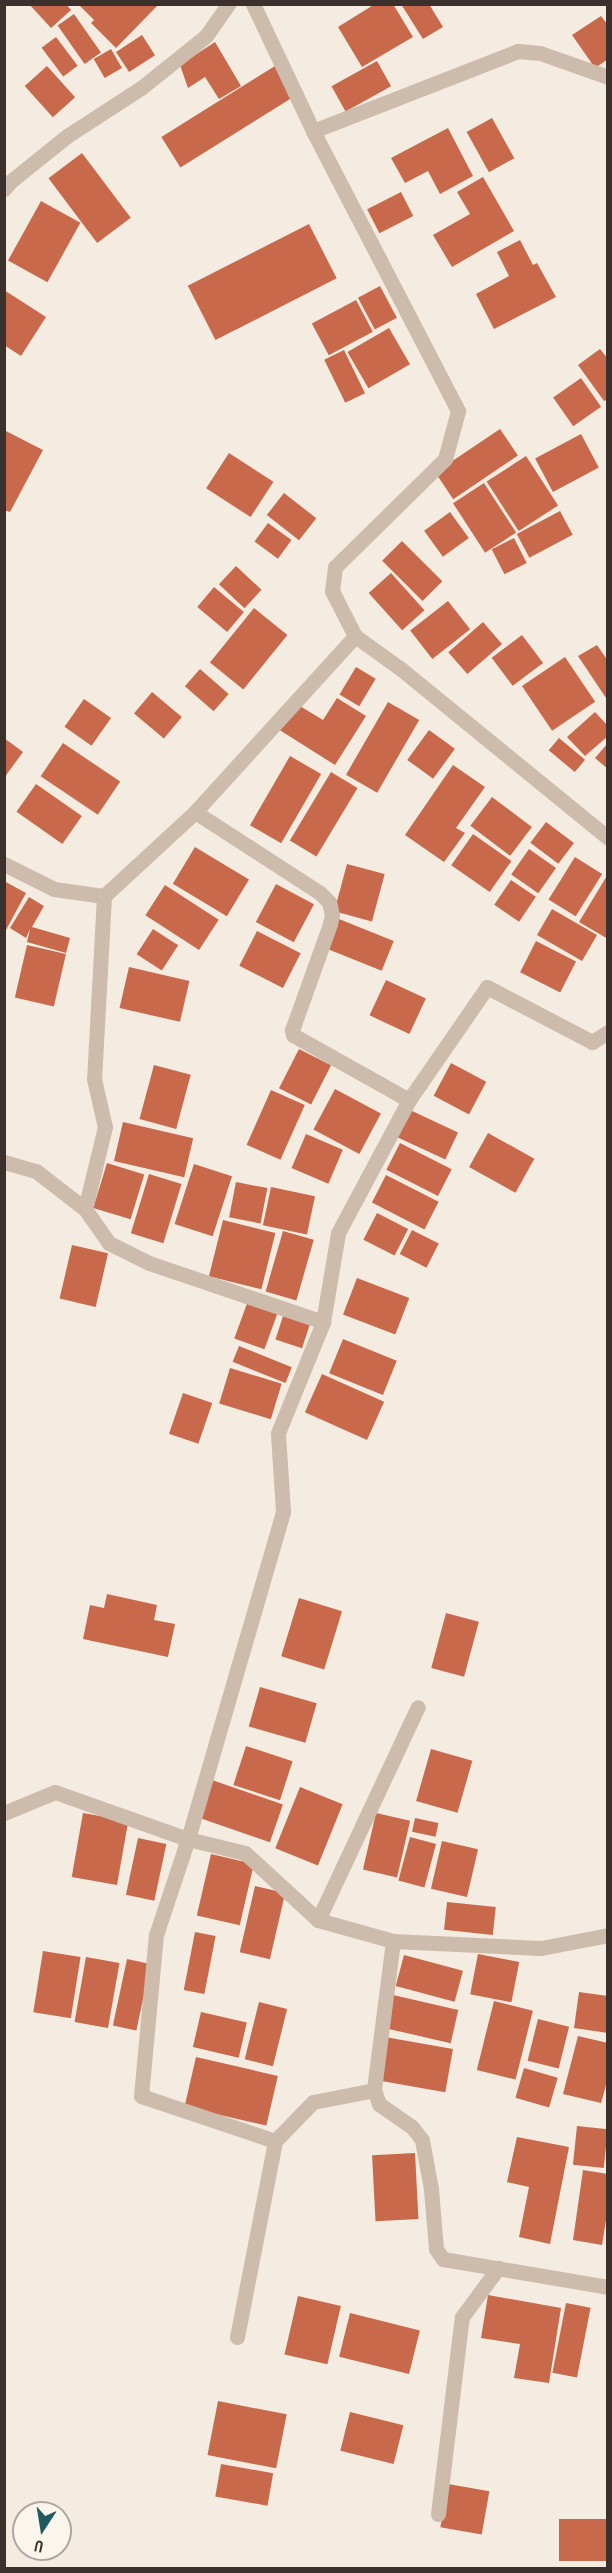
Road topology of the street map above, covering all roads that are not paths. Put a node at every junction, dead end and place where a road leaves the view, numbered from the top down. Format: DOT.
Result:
graph roads {
  1 [pos="228,4"];
  2 [pos="253,4"];
  3 [pos="608,77"];
  4 [pos="313,131"];
  5 [pos="4,189"];
  6 [pos="355,636"];
  7 [pos="195,812"];
  8 [pos="608,838"];
  9 [pos="4,864"];
  10 [pos="104,896"];
  11 [pos="608,1032"];
  12 [pos="409,1100"];
  13 [pos="4,1162"];
  14 [pos="85,1209"];
  15 [pos="323,1322"];
  16 [pos="418,1707"];
  17 [pos="4,1813"];
  18 [pos="188,1839"];
  19 [pos="318,1920"];
  20 [pos="608,1935"];
  21 [pos="393,1941"];
  22 [pos="374,2090"];
  23 [pos="275,2141"];
  24 [pos="498,2268"];
  25 [pos="608,2287"];
  26 [pos="237,2337"];
  27 [pos="438,2514"];
  1 -- 5 [label="street"];
  2 -- 4 [label="street"];
  3 -- 4 [label="street"];
  4 -- 6 [label="street"];
  6 -- 7 [label="street"];
  6 -- 8 [label="street"];
  7 -- 10 [label="street"];
  7 -- 12 [label="street"];
  9 -- 10 [label="street"];
  10 -- 14 [label="street"];
  11 -- 12 [label="street"];
  12 -- 15 [label="street"];
  13 -- 14 [label="street"];
  14 -- 15 [label="street"];
  15 -- 18 [label="street"];
  16 -- 19 [label="street"];
  17 -- 18 [label="street"];
  18 -- 19 [label="street"];
  18 -- 23 [label="street"];
  19 -- 21 [label="street"];
  20 -- 21 [label="street"];
  21 -- 22 [label="street"];
  22 -- 23 [label="street"];
  22 -- 24 [label="street"];
  23 -- 26 [label="street"];
  24 -- 25 [label="street"];
  24 -- 27 [label="street"];
}
